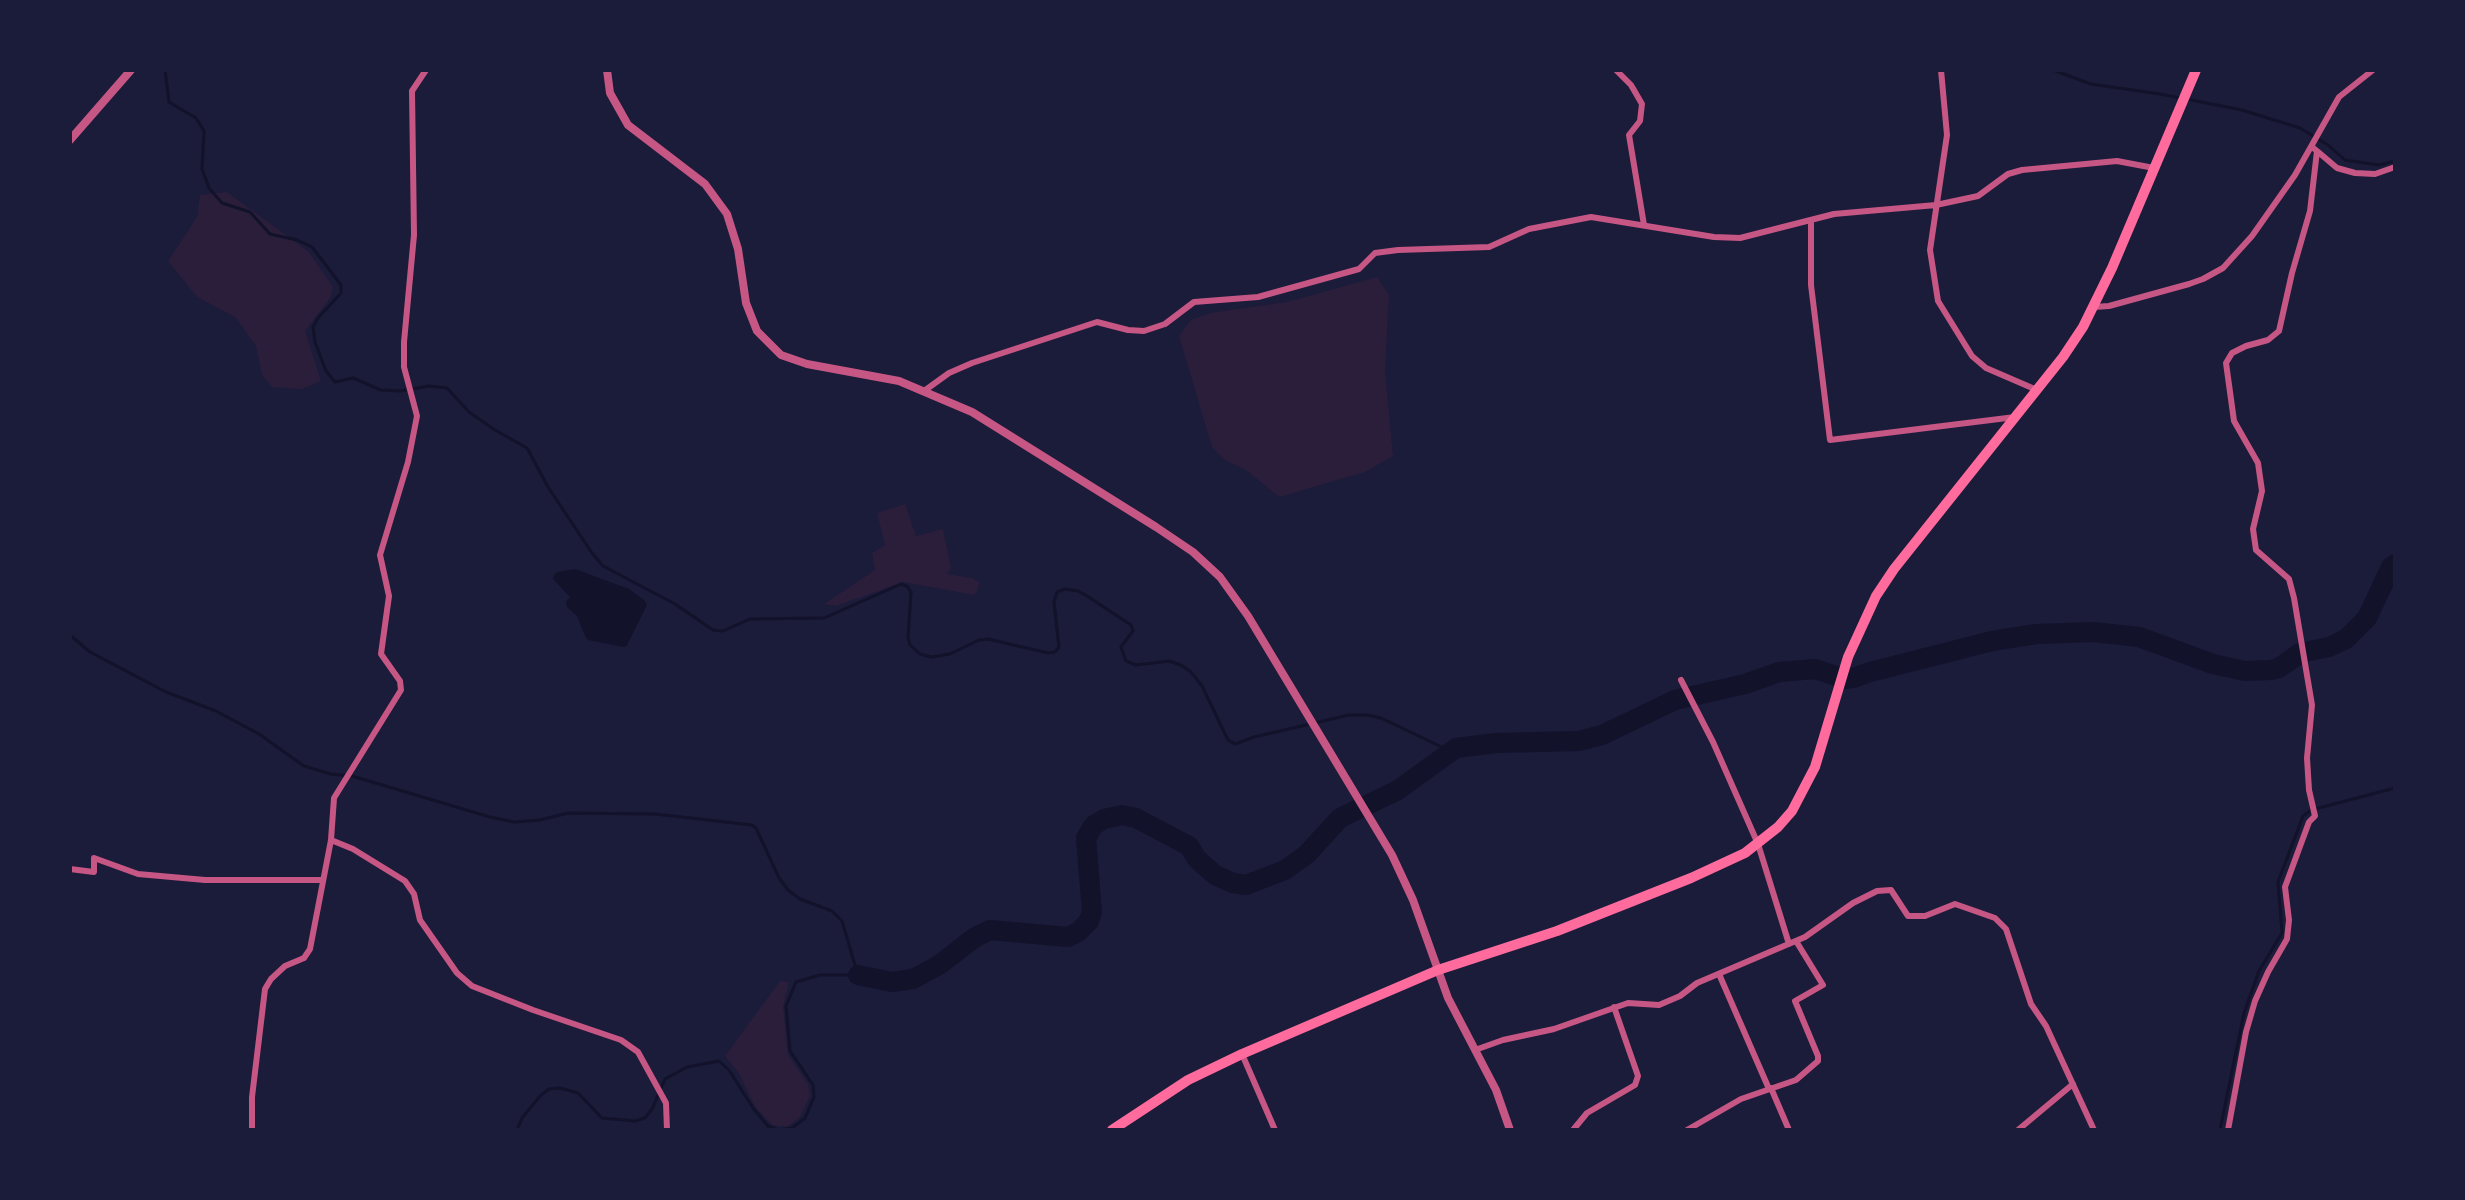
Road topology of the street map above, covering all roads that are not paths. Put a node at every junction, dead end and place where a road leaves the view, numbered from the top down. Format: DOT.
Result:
graph roads {
  1 [pos="131,70"];
  2 [pos="426,70"];
  3 [pos="607,70"];
  4 [pos="1616,70"];
  5 [pos="1941,70"];
  6 [pos="2196,70"];
  7 [pos="2373,70"];
  8 [pos="70,140"];
  9 [pos="2314,147"];
  10 [pos="2395,167"];
  11 [pos="2154,168"];
  12 [pos="1936,205"];
  13 [pos="1811,220"];
  14 [pos="1644,225"];
  15 [pos="2094,307"];
  16 [pos="2037,390"];
  17 [pos="924,391"];
  18 [pos="2015,417"];
  19 [pos="1681,680"];
  20 [pos="331,840"];
  21 [pos="1758,844"];
  22 [pos="70,869"];
  23 [pos="322,880"];
  24 [pos="1793,942"];
  25 [pos="1438,970"];
  26 [pos="1719,974"];
  27 [pos="1614,1007"];
  28 [pos="1475,1050"];
  29 [pos="1242,1054"];
  30 [pos="2073,1084"];
  31 [pos="1770,1089"];
  32 [pos="252,1130"];
  33 [pos="667,1130"];
  34 [pos="1112,1130"];
  35 [pos="1275,1130"];
  36 [pos="1510,1130"];
  37 [pos="1573,1130"];
  38 [pos="1687,1130"];
  39 [pos="1789,1130"];
  40 [pos="2018,1130"];
  41 [pos="2094,1130"];
  42 [pos="2228,1130"];
  1 -- 8 [label="street"];
  2 -- 20 [label="street"];
  3 -- 17 [label="street"];
  4 -- 14 [label="street"];
  5 -- 12 [label="street"];
  6 -- 11 [label="main road"];
  7 -- 9 [label="street"];
  9 -- 10 [label="street"];
  9 -- 15 [label="street"];
  9 -- 42 [label="street"];
  11 -- 12 [label="street"];
  11 -- 15 [label="main road"];
  12 -- 13 [label="street"];
  12 -- 16 [label="street"];
  13 -- 14 [label="street"];
  13 -- 18 [label="street"];
  14 -- 17 [label="street"];
  15 -- 16 [label="main road"];
  16 -- 18 [label="main road"];
  17 -- 25 [label="street"];
  18 -- 21 [label="main road"];
  19 -- 21 [label="street"];
  20 -- 23 [label="street"];
  20 -- 33 [label="street"];
  21 -- 24 [label="street"];
  21 -- 25 [label="main road"];
  22 -- 23 [label="street"];
  23 -- 32 [label="street"];
  24 -- 26 [label="street"];
  24 -- 30 [label="street"];
  24 -- 31 [label="street"];
  25 -- 28 [label="street"];
  25 -- 29 [label="main road"];
  26 -- 27 [label="street"];
  26 -- 31 [label="street"];
  27 -- 28 [label="street"];
  27 -- 37 [label="street"];
  28 -- 36 [label="street"];
  29 -- 34 [label="main road"];
  29 -- 35 [label="street"];
  30 -- 40 [label="street"];
  30 -- 41 [label="street"];
  31 -- 38 [label="street"];
  31 -- 39 [label="street"];
}
